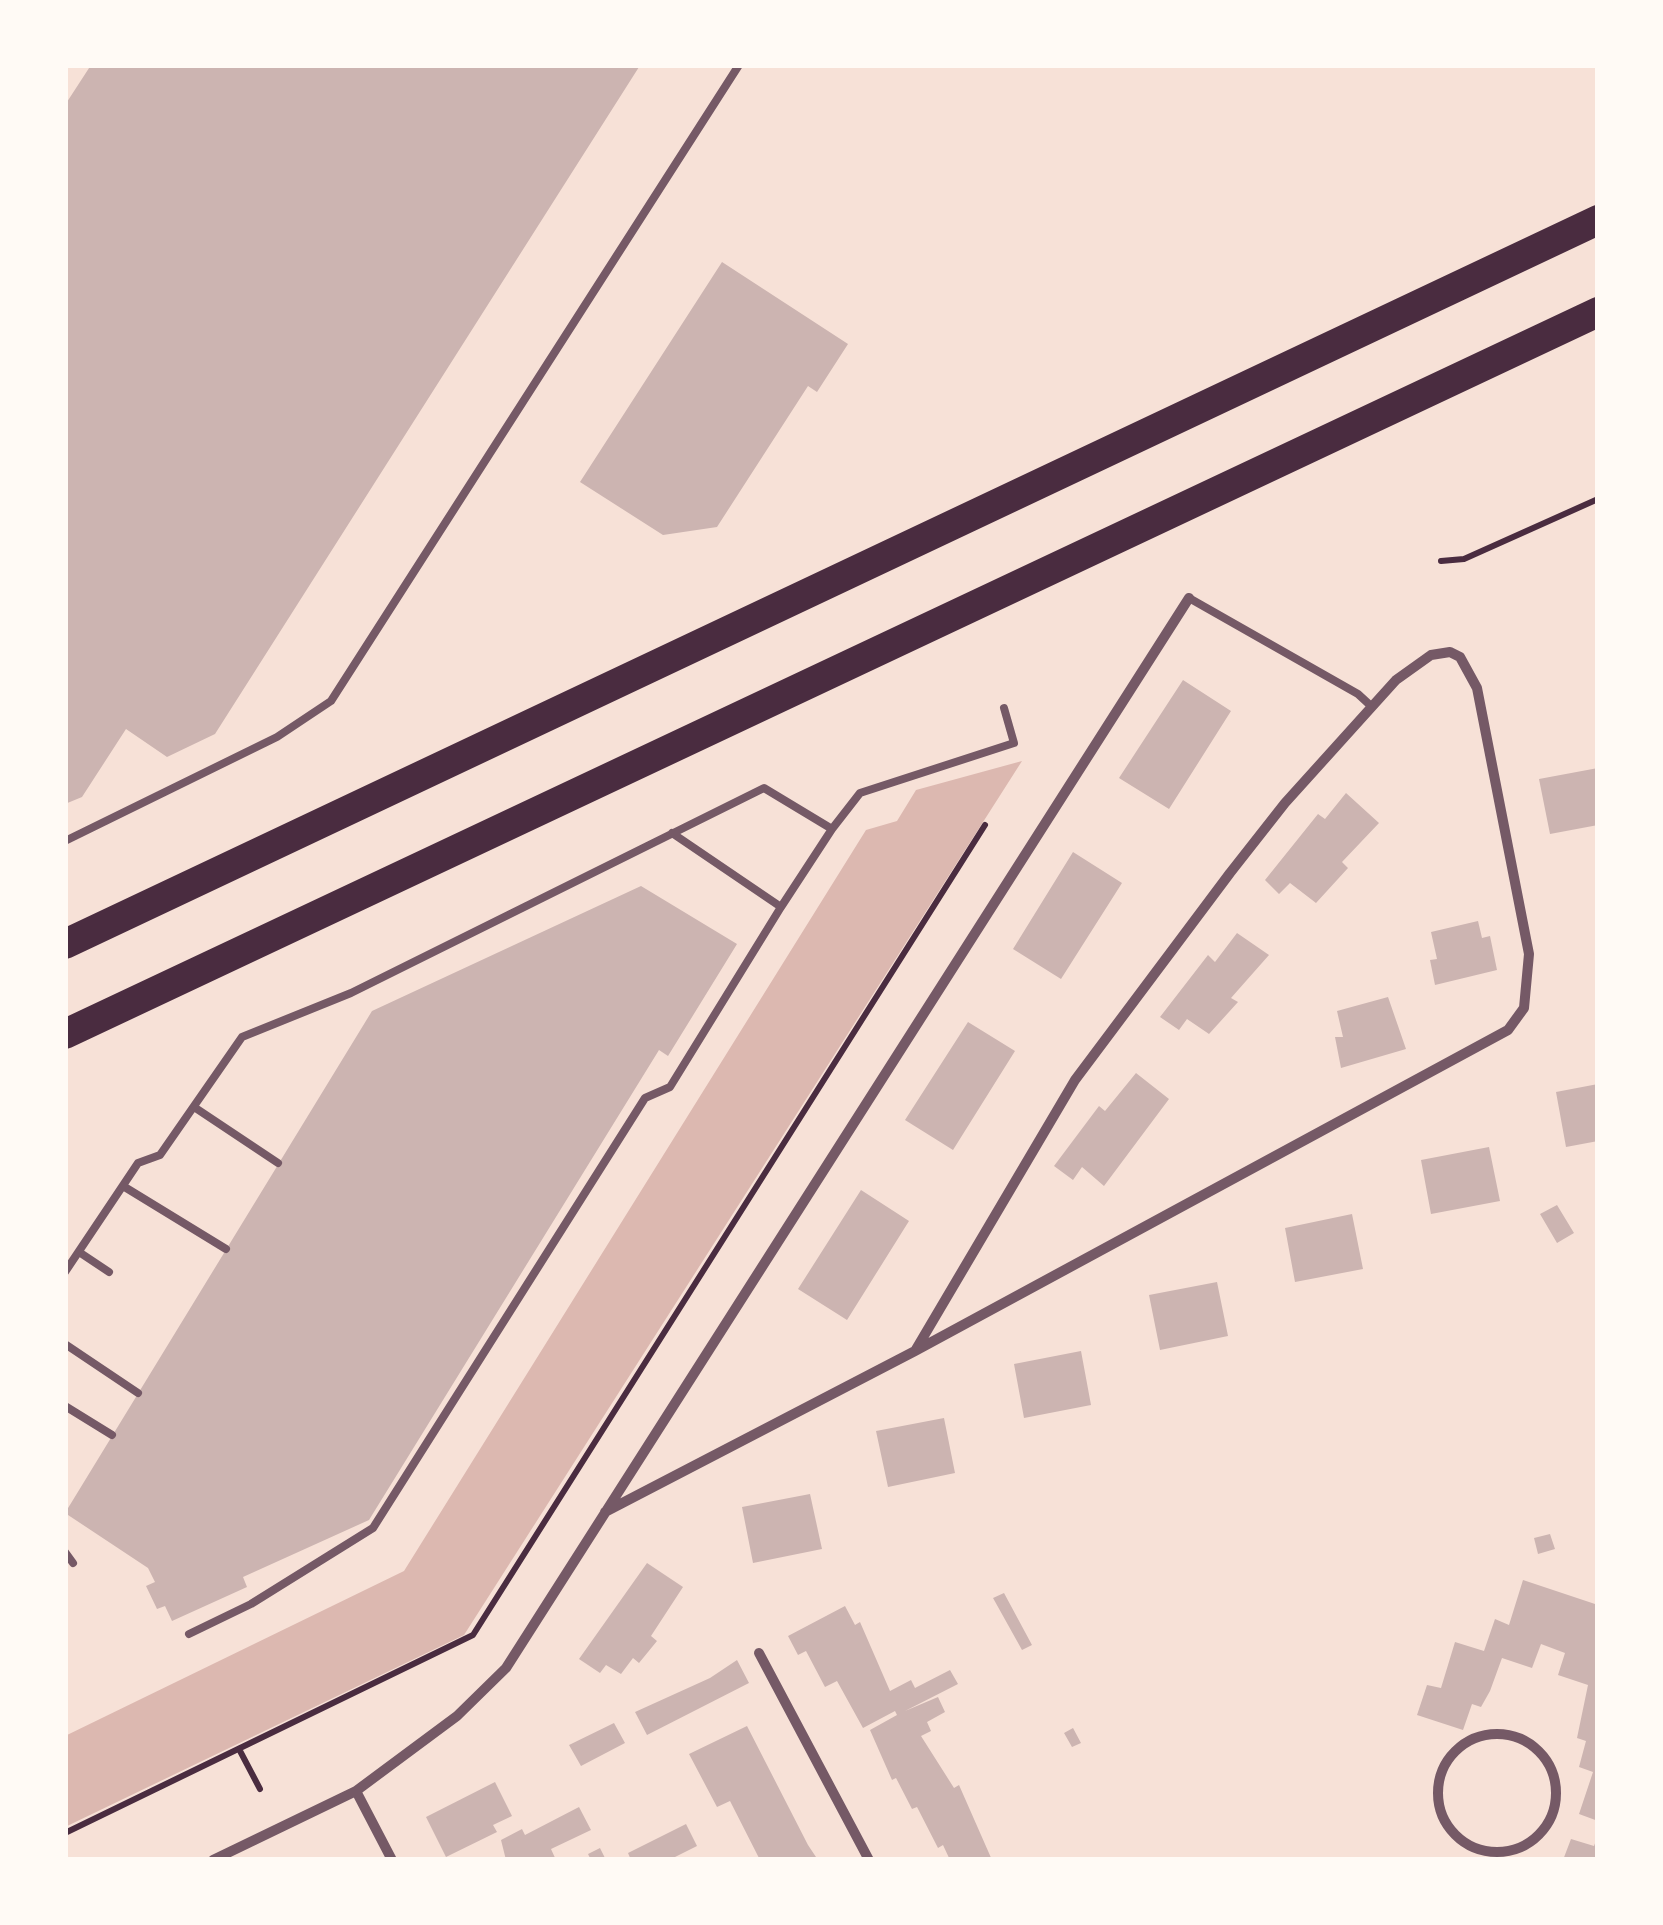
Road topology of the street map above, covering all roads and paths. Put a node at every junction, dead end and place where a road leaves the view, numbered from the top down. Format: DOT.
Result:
graph roads {
  1 [pos="739,65"];
  2 [pos="1598,220"];
  3 [pos="1598,312"];
  4 [pos="1598,499"];
  5 [pos="1442,561"];
  6 [pos="1189,598"];
  7 [pos="1371,706"];
  8 [pos="1004,708"];
  9 [pos="985,825"];
  10 [pos="832,830"];
  11 [pos="672,833"];
  12 [pos="65,841"];
  13 [pos="781,907"];
  14 [pos="65,944"];
  15 [pos="65,1034"];
  16 [pos="194,1107"];
  17 [pos="278,1164"];
  18 [pos="123,1186"];
  19 [pos="226,1249"];
  20 [pos="79,1252"];
  21 [pos="65,1272"];
  22 [pos="109,1272"];
  23 [pos="65,1344"];
  24 [pos="915,1351"];
  25 [pos="138,1393"];
  26 [pos="65,1406"];
  27 [pos="112,1435"];
  28 [pos="606,1512"];
  29 [pos="65,1552"];
  30 [pos="74,1563"];
  31 [pos="190,1634"];
  32 [pos="760,1653"];
  33 [pos="239,1748"];
  34 [pos="260,1789"];
  35 [pos="356,1791"];
  36 [pos="65,1833"];
  37 [pos="1484,1856"];
  38 [pos="212,1860"];
  39 [pos="392,1860"];
  40 [pos="869,1860"];
  1 -- 12 [label="lane"];
  2 -- 14 [label="highway"];
  3 -- 15 [label="highway"];
  4 -- 5 [label="path"];
  6 -- 7 [label="lane"];
  6 -- 28 [label="street"];
  7 -- 24 [label="street"];
  7 -- 24 [label="street"];
  8 -- 10 [label="lane"];
  9 -- 33 [label="path"];
  10 -- 11 [label="lane"];
  10 -- 13 [label="lane"];
  11 -- 13 [label="lane"];
  11 -- 16 [label="lane"];
  13 -- 31 [label="lane"];
  16 -- 17 [label="lane"];
  16 -- 18 [label="lane"];
  18 -- 19 [label="lane"];
  18 -- 20 [label="lane"];
  20 -- 21 [label="lane"];
  20 -- 22 [label="lane"];
  23 -- 25 [label="lane"];
  24 -- 28 [label="street"];
  26 -- 27 [label="lane"];
  28 -- 35 [label="street"];
  29 -- 30 [label="lane"];
  32 -- 40 [label="street"];
  33 -- 34 [label="path"];
  33 -- 36 [label="path"];
  35 -- 38 [label="street"];
  35 -- 39 [label="street"];
  37 -- 37 [label="street"];
}
